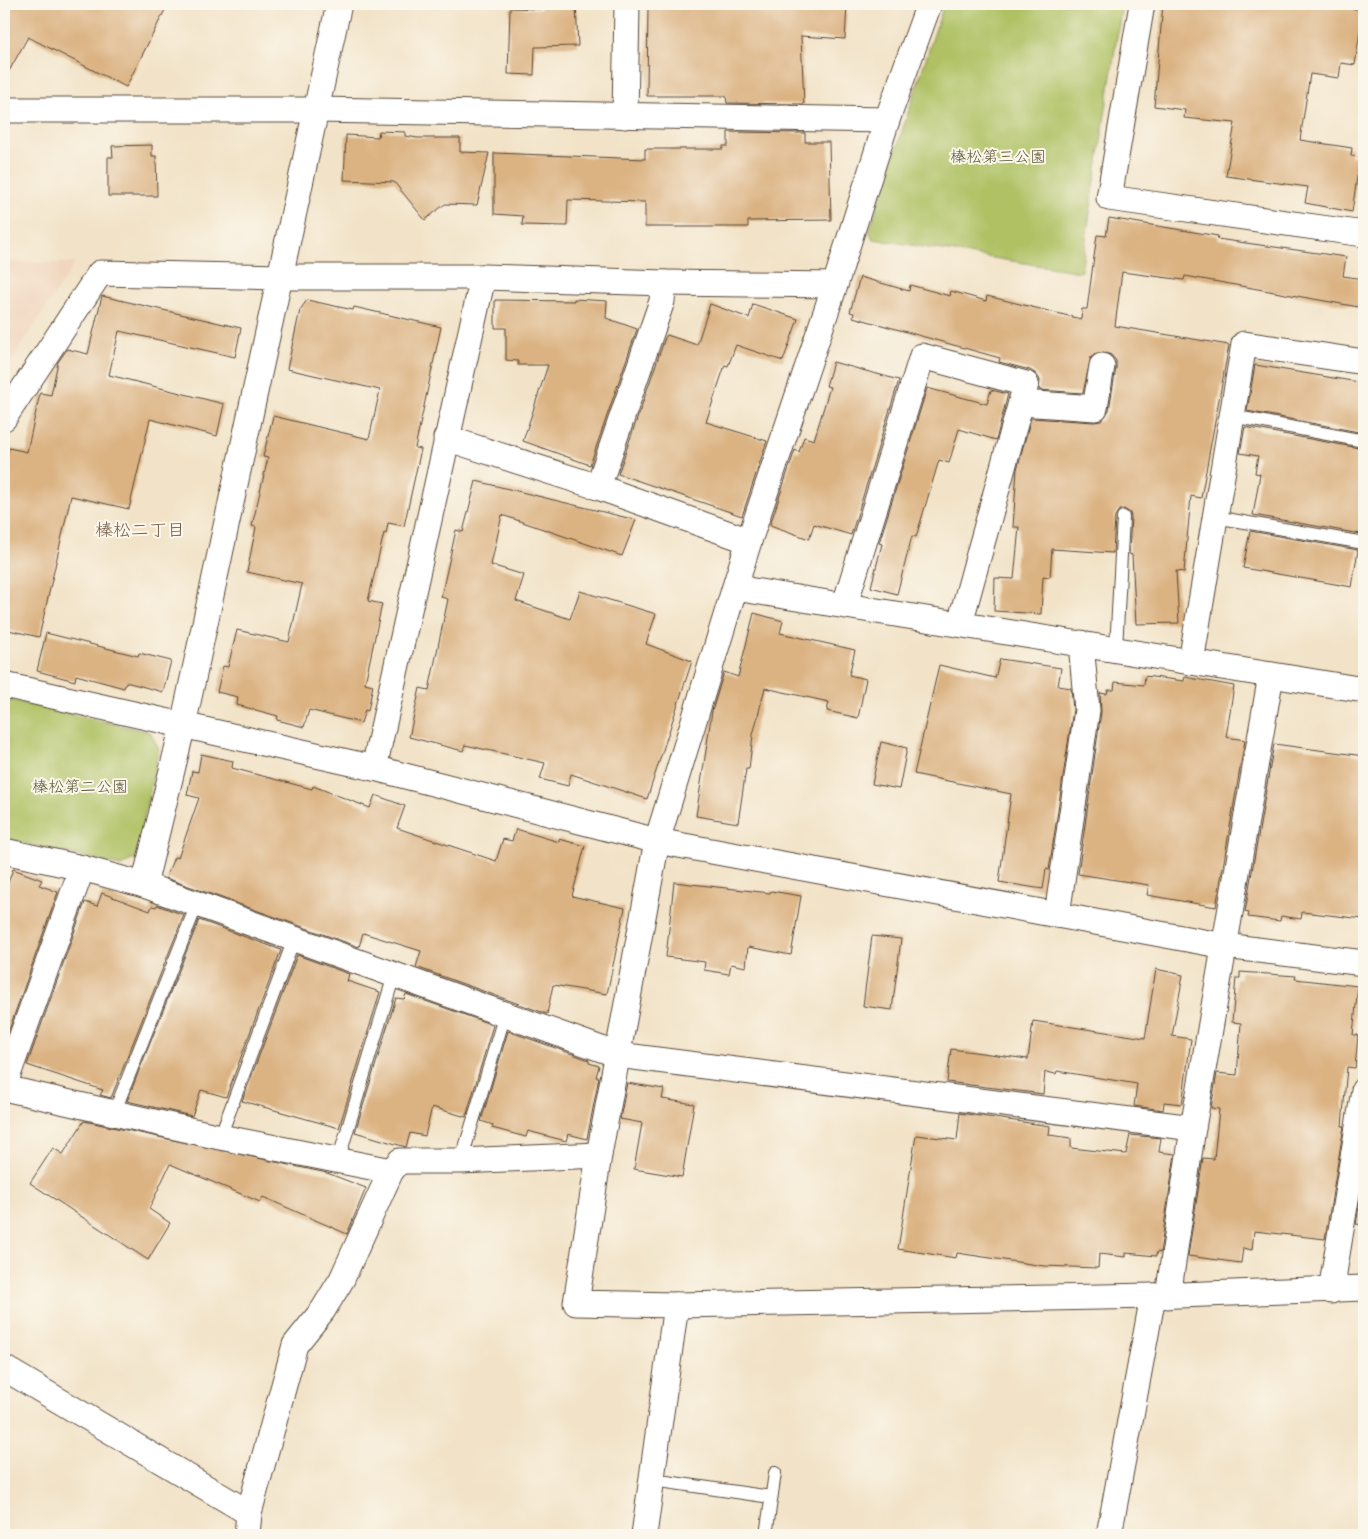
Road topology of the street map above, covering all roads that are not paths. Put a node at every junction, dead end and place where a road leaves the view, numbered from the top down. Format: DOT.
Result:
graph roads {
  1 [pos="339,4"];
  2 [pos="627,4"];
  3 [pos="929,4"];
  4 [pos="1142,4"];
  5 [pos="4,110"];
  6 [pos="316,110"];
  7 [pos="625,116"];
  8 [pos="887,120"];
  9 [pos="1364,234"];
  10 [pos="281,277"];
  11 [pos="483,277"];
  12 [pos="664,283"];
  13 [pos="835,285"];
  14 [pos="1364,362"];
  15 [pos="1102,366"];
  16 [pos="1021,403"];
  17 [pos="1232,416"];
  18 [pos="4,418"];
  19 [pos="446,438"];
  20 [pos="1364,440"];
  21 [pos="598,487"];
  22 [pos="1123,517"];
  23 [pos="1215,517"];
  24 [pos="749,541"];
  25 [pos="1364,543"];
  26 [pos="736,588"];
  27 [pos="845,604"];
  28 [pos="960,623"];
  29 [pos="1081,643"];
  30 [pos="1116,649"];
  31 [pos="1191,662"];
  32 [pos="1271,675"];
  33 [pos="4,685"];
  34 [pos="1364,690"];
  35 [pos="183,725"];
  36 [pos="374,768"];
  37 [pos="658,840"];
  38 [pos="4,851"];
  39 [pos="82,868"];
  40 [pos="144,885"];
  41 [pos="197,904"];
  42 [pos="1057,915"];
  43 [pos="294,939"];
  44 [pos="1225,946"];
  45 [pos="1364,962"];
  46 [pos="394,975"];
  47 [pos="505,1014"];
  48 [pos="618,1055"];
  49 [pos="4,1087"];
  50 [pos="1364,1090"];
  51 [pos="114,1112"];
  52 [pos="1193,1128"];
  53 [pos="220,1137"];
  54 [pos="599,1155"];
  55 [pos="338,1161"];
  56 [pos="461,1161"];
  57 [pos="391,1171"];
  58 [pos="1364,1288"];
  59 [pos="1331,1291"];
  60 [pos="1161,1296"];
  61 [pos="676,1305"];
  62 [pos="4,1368"];
  63 [pos="775,1473"];
  64 [pos="653,1480"];
  65 [pos="771,1497"];
  66 [pos="248,1524"];
  67 [pos="644,1535"];
  68 [pos="766,1535"];
  69 [pos="1109,1535"];
  1 -- 6 [label="street"];
  2 -- 7 [label="street"];
  3 -- 8 [label="street"];
  4 -- 9 [label="street"];
  5 -- 6 [label="street"];
  6 -- 7 [label="street"];
  6 -- 10 [label="street"];
  7 -- 8 [label="street"];
  8 -- 13 [label="street"];
  10 -- 11 [label="street"];
  10 -- 18 [label="street"];
  10 -- 35 [label="street"];
  11 -- 12 [label="street"];
  11 -- 19 [label="street"];
  12 -- 13 [label="street"];
  12 -- 21 [label="street"];
  13 -- 24 [label="street"];
  14 -- 17 [label="street"];
  15 -- 16 [label="street"];
  16 -- 27 [label="street"];
  16 -- 28 [label="street"];
  17 -- 20 [label="lane"];
  17 -- 23 [label="street"];
  19 -- 21 [label="street"];
  19 -- 36 [label="street"];
  21 -- 24 [label="street"];
  22 -- 30 [label="lane"];
  23 -- 25 [label="lane"];
  23 -- 31 [label="street"];
  24 -- 26 [label="street"];
  26 -- 27 [label="street"];
  26 -- 37 [label="street"];
  27 -- 28 [label="street"];
  28 -- 29 [label="street"];
  29 -- 30 [label="street"];
  29 -- 42 [label="street"];
  30 -- 31 [label="street"];
  31 -- 32 [label="street"];
  32 -- 34 [label="street"];
  32 -- 44 [label="street"];
  33 -- 35 [label="street"];
  35 -- 36 [label="street"];
  35 -- 40 [label="street"];
  36 -- 37 [label="street"];
  37 -- 42 [label="street"];
  37 -- 48 [label="street"];
  38 -- 39 [label="street"];
  39 -- 40 [label="street"];
  39 -- 49 [label="street"];
  40 -- 41 [label="street"];
  41 -- 43 [label="street"];
  41 -- 51 [label="lane"];
  42 -- 44 [label="street"];
  43 -- 46 [label="street"];
  43 -- 53 [label="lane"];
  44 -- 45 [label="street"];
  44 -- 52 [label="street"];
  46 -- 47 [label="street"];
  46 -- 55 [label="lane"];
  47 -- 48 [label="street"];
  47 -- 56 [label="lane"];
  48 -- 52 [label="street"];
  48 -- 54 [label="street"];
  49 -- 51 [label="street"];
  50 -- 59 [label="street"];
  51 -- 53 [label="street"];
  52 -- 60 [label="street"];
  53 -- 55 [label="street"];
  54 -- 56 [label="street"];
  54 -- 61 [label="street"];
  55 -- 57 [label="street"];
  56 -- 57 [label="street"];
  57 -- 66 [label="street"];
  58 -- 59 [label="street"];
  59 -- 60 [label="street"];
  60 -- 61 [label="street"];
  60 -- 69 [label="street"];
  61 -- 64 [label="street"];
  62 -- 66 [label="street"];
  63 -- 65 [label="lane"];
  64 -- 65 [label="lane"];
  64 -- 67 [label="street"];
  65 -- 68 [label="lane"];
}
